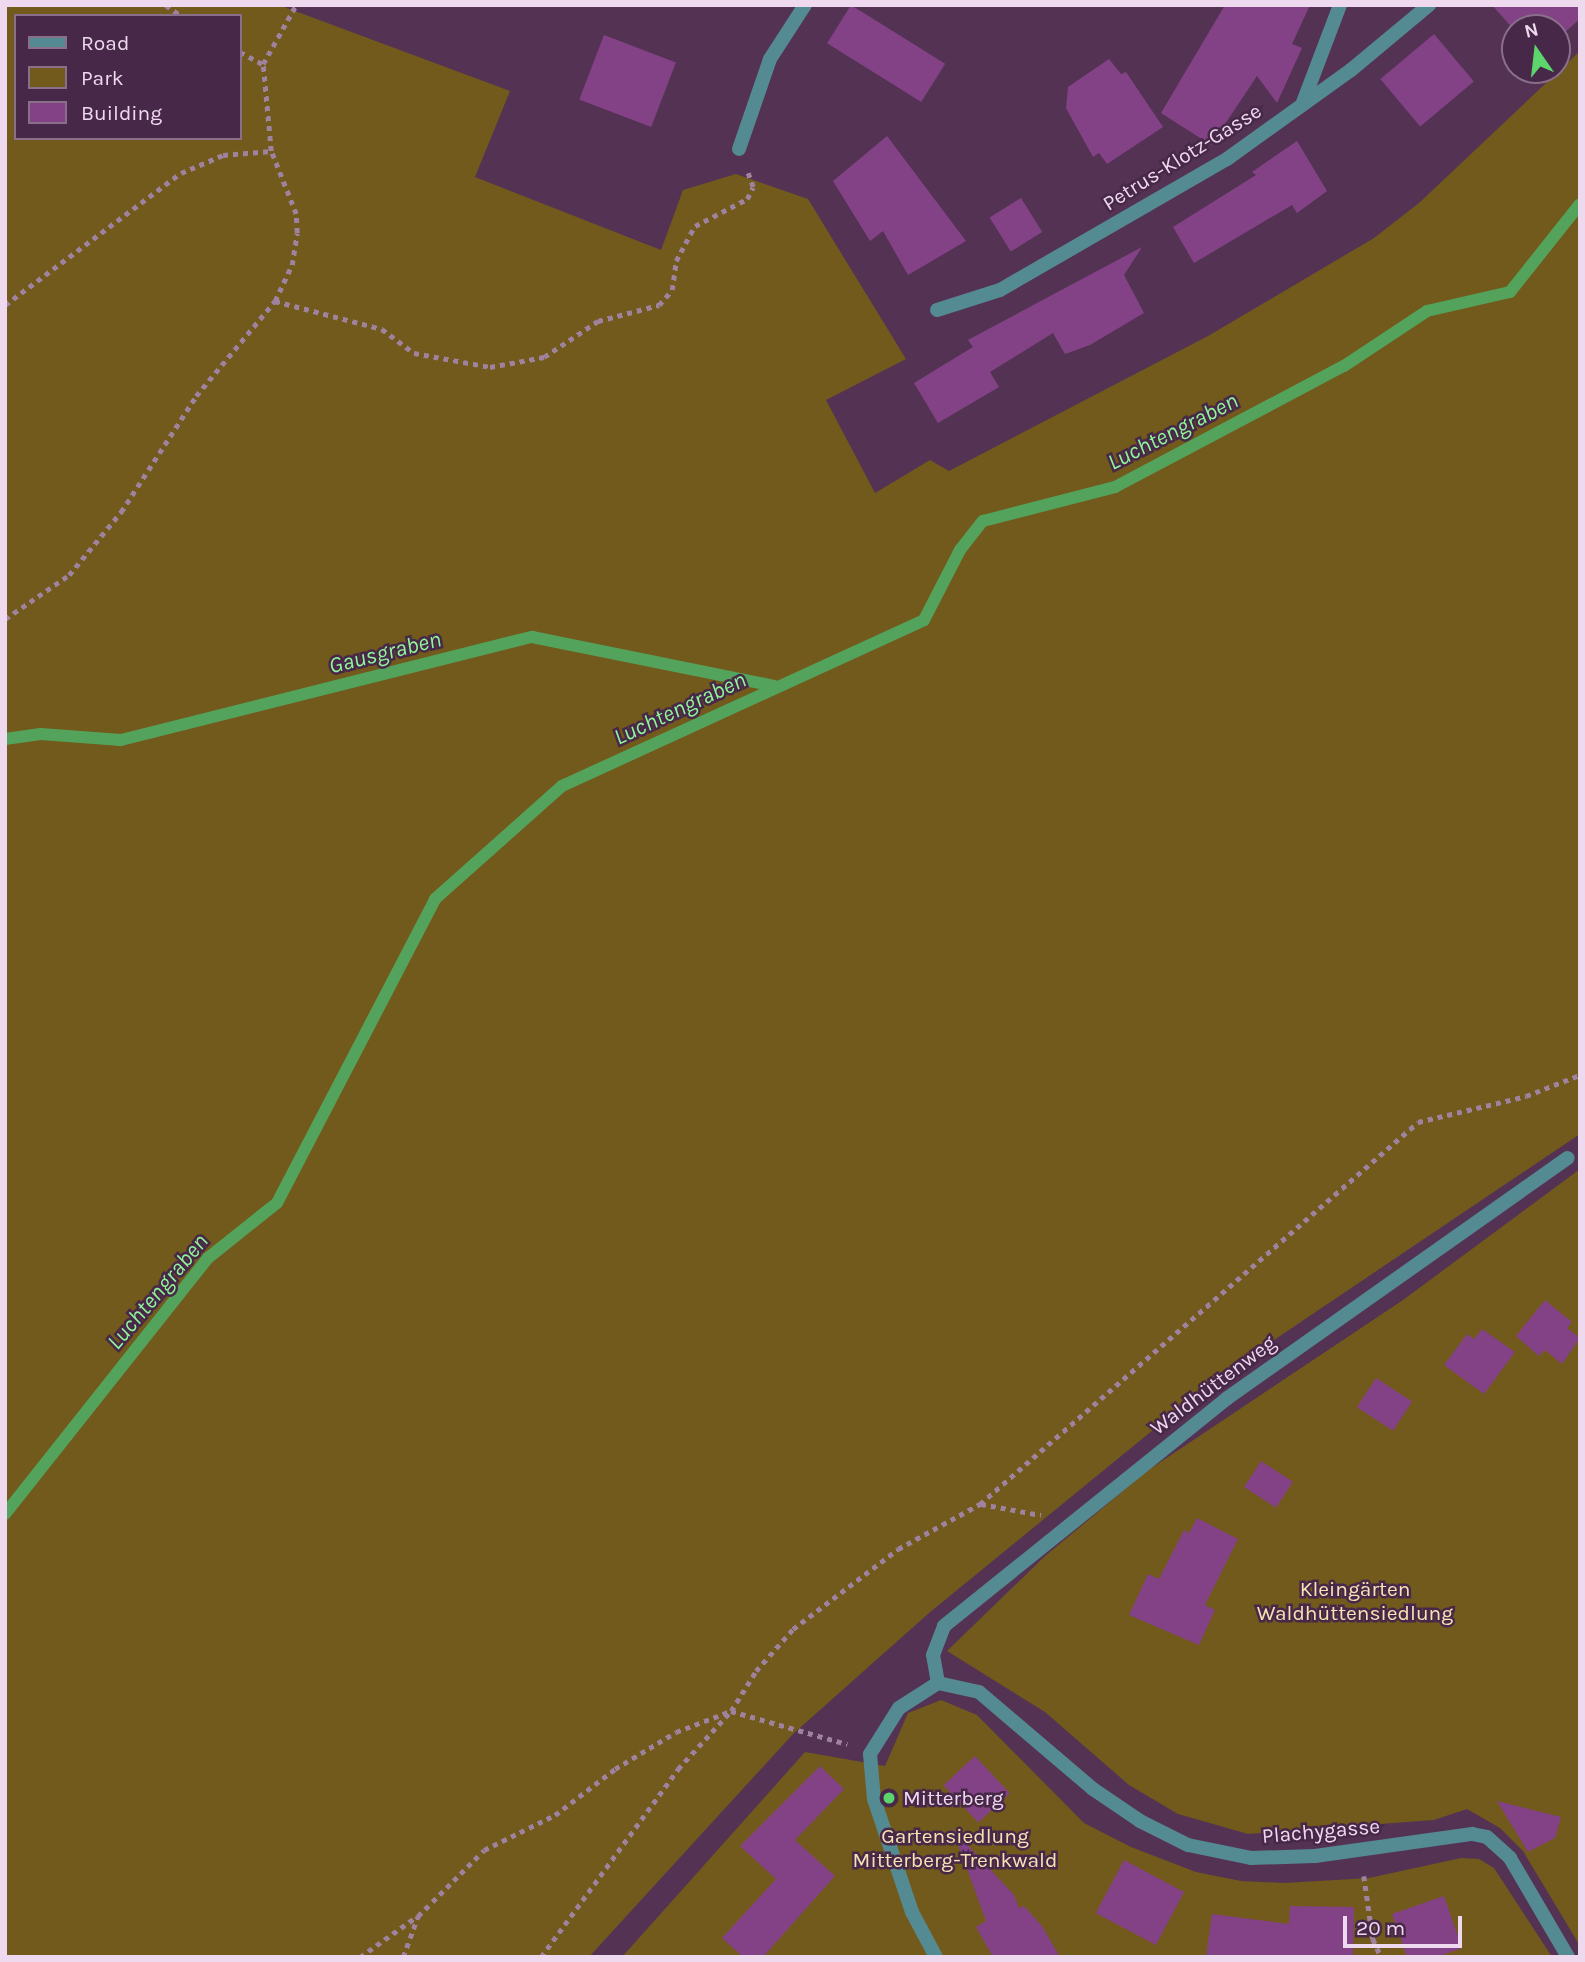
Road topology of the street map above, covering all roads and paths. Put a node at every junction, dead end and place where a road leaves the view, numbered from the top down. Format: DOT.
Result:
graph roads {
  1 [pos="296,5"];
  2 [pos="805,5"];
  3 [pos="1340,5"];
  4 [pos="1429,5"];
  5 [pos="242,53"];
  6 [pos="263,64"];
  7 [pos="1302,105"];
  8 [pos="739,149"];
  9 [pos="271,151"];
  10 [pos="275,301"];
  11 [pos="5,305"];
  12 [pos="937,310"];
  13 [pos="5,619"];
  14 [pos="1580,1075"];
  15 [pos="1567,1158"];
  16 [pos="980,1504"];
  17 [pos="1068,1526"];
  18 [pos="938,1683"];
  19 [pos="732,1711"];
  20 [pos="870,1754"];
  21 [pos="1360,1851"];
  22 [pos="418,1916"];
  23 [pos="360,1957"];
  24 [pos="403,1957"];
  25 [pos="541,1957"];
  26 [pos="936,1957"];
  27 [pos="1381,1957"];
  28 [pos="1568,1957"];
  1 -- 6 [label="path"];
  2 -- 8 [label="street"];
  3 -- 7 [label="street"];
  4 -- 7 [label="street, Petrus-Klotz-Gasse"];
  5 -- 6 [label="path"];
  6 -- 9 [label="path"];
  7 -- 12 [label="street, Petrus-Klotz-Gasse"];
  8 -- 10 [label="path"];
  9 -- 10 [label="path"];
  9 -- 11 [label="path"];
  10 -- 13 [label="path"];
  14 -- 16 [label="path"];
  15 -- 17 [label="street, Waldhüttenweg"];
  16 -- 17 [label="path"];
  16 -- 19 [label="path"];
  17 -- 18 [label="street, Waldhüttenweg"];
  18 -- 20 [label="street"];
  18 -- 21 [label="street, Plachygasse"];
  19 -- 20 [label="path"];
  19 -- 22 [label="path"];
  19 -- 25 [label="path"];
  20 -- 26 [label="street"];
  21 -- 27 [label="path"];
  21 -- 28 [label="street, Plachygasse"];
  22 -- 23 [label="path"];
  22 -- 24 [label="path"];
}
